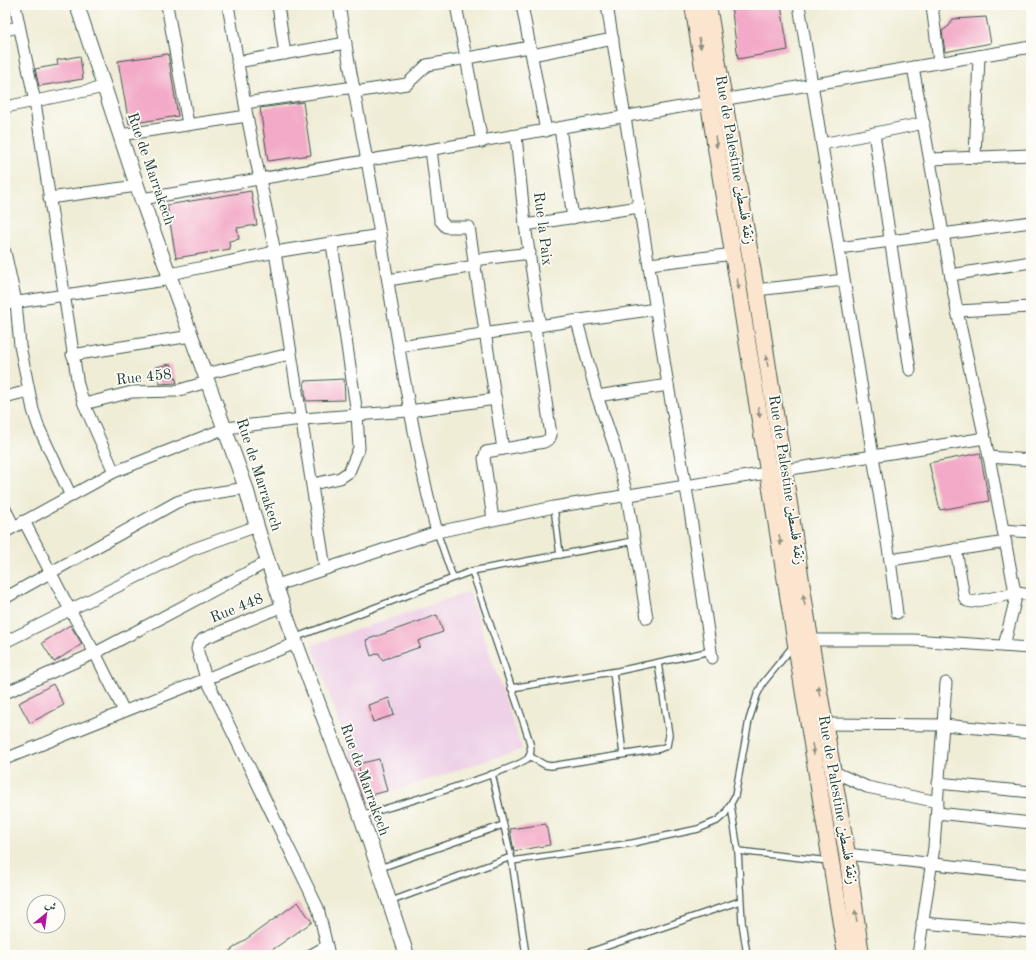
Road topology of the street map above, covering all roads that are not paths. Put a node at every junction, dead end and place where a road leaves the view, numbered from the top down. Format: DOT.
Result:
graph roads {
  1 [pos="15,5"];
  2 [pos="77,5"];
  3 [pos="167,5"];
  4 [pos="228,5"];
  5 [pos="278,5"];
  6 [pos="339,5"];
  7 [pos="456,5"];
  8 [pos="522,5"];
  9 [pos="607,5"];
  10 [pos="694,5"];
  11 [pos="708,5"];
  12 [pos="799,5"];
  13 [pos="932,5"];
  14 [pos="19,27"];
  15 [pos="5,30"];
  16 [pos="613,39"];
  17 [pos="346,43"];
  18 [pos="1031,48"];
  19 [pos="531,51"];
  20 [pos="285,54"];
  21 [pos="980,56"];
  22 [pos="466,57"];
  23 [pos="237,62"];
  24 [pos="939,62"];
  25 [pos="913,67"];
  26 [pos="812,85"];
  27 [pos="105,87"];
  28 [pos="354,90"];
  29 [pos="35,102"];
  30 [pos="717,102"];
  31 [pos="245,104"];
  32 [pos="5,107"];
  33 [pos="247,116"];
  34 [pos="625,117"];
  35 [pos="924,123"];
  36 [pos="188,124"];
  37 [pos="560,128"];
  38 [pos="546,131"];
  39 [pos="874,133"];
  40 [pos="120,136"];
  41 [pos="516,136"];
  42 [pos="482,142"];
  43 [pos="822,144"];
  44 [pos="431,150"];
  45 [pos="1031,155"];
  46 [pos="976,158"];
  47 [pos="930,159"];
  48 [pos="368,161"];
  49 [pos="260,180"];
  50 [pos="137,186"];
  51 [pos="49,198"];
  52 [pos="142,199"];
  53 [pos="639,207"];
  54 [pos="573,218"];
  55 [pos="1031,222"];
  56 [pos="525,225"];
  57 [pos="944,234"];
  58 [pos="380,235"];
  59 [pos="891,241"];
  60 [pos="332,244"];
  61 [pos="839,248"];
  62 [pos="5,252"];
  63 [pos="275,252"];
  64 [pos="530,253"];
  65 [pos="734,254"];
  66 [pos="1031,262"];
  67 [pos="475,263"];
  68 [pos="648,264"];
  69 [pos="951,275"];
  70 [pos="171,276"];
  71 [pos="388,280"];
  72 [pos="844,280"];
  73 [pos="756,290"];
  74 [pos="64,295"];
  75 [pos="10,303"];
  76 [pos="1031,307"];
  77 [pos="656,309"];
  78 [pos="957,311"];
  79 [pos="576,321"];
  80 [pos="537,326"];
  81 [pos="485,333"];
  82 [pos="191,336"];
  83 [pos="399,346"];
  84 [pos="290,354"];
  85 [pos="72,355"];
  86 [pos="910,370"];
  87 [pos="206,378"];
  88 [pos="668,385"];
  89 [pos="28,391"];
  90 [pos="597,396"];
  91 [pos="5,397"];
  92 [pos="496,400"];
  93 [pos="84,404"];
  94 [pos="409,411"];
  95 [pos="357,414"];
  96 [pos="303,419"];
  97 [pos="226,428"];
  98 [pos="985,438"];
  99 [pos="503,449"];
  100 [pos="872,455"];
  101 [pos="989,457"];
  102 [pos="1031,460"];
  103 [pos="114,472"];
  104 [pos="776,472"];
  105 [pos="313,484"];
  106 [pos="686,486"];
  107 [pos="246,488"];
  108 [pos="71,496"];
  109 [pos="627,496"];
  110 [pos="554,507"];
  111 [pos="5,509"];
  112 [pos="493,519"];
  113 [pos="24,521"];
  114 [pos="257,526"];
  115 [pos="9,529"];
  116 [pos="1003,530"];
  117 [pos="437,532"];
  118 [pos="1031,532"];
  119 [pos="634,540"];
  120 [pos="1006,542"];
  121 [pos="956,549"];
  122 [pos="560,554"];
  123 [pos="890,560"];
  124 [pos="269,561"];
  125 [pos="325,568"];
  126 [pos="472,570"];
  127 [pos="52,573"];
  128 [pos="453,578"];
  129 [pos="277,585"];
  130 [pos="1017,593"];
  131 [pos="1031,595"];
  132 [pos="5,598"];
  133 [pos="283,606"];
  134 [pos="70,610"];
  135 [pos="897,613"];
  136 [pos="648,618"];
  137 [pos="803,640"];
  138 [pos="295,641"];
  139 [pos="5,642"];
  140 [pos="1004,646"];
  141 [pos="1031,648"];
  142 [pos="95,653"];
  143 [pos="711,654"];
  144 [pos="658,663"];
  145 [pos="614,672"];
  146 [pos="206,678"];
  147 [pos="946,683"];
  148 [pos="511,688"];
  149 [pos="5,692"];
  150 [pos="124,711"];
  151 [pos="824,724"];
  152 [pos="944,725"];
  153 [pos="1031,733"];
  154 [pos="623,754"];
  155 [pos="529,756"];
  156 [pos="5,759"];
  157 [pos="832,771"];
  158 [pos="492,774"];
  159 [pos="938,783"];
  160 [pos="1031,792"];
  161 [pos="731,806"];
  162 [pos="937,807"];
  163 [pos="360,816"];
  164 [pos="1031,823"];
  165 [pos="503,825"];
  166 [pos="738,851"];
  167 [pos="847,854"];
  168 [pos="512,859"];
  169 [pos="831,861"];
  170 [pos="932,864"];
  171 [pos="378,869"];
  172 [pos="1031,875"];
  173 [pos="740,901"];
  174 [pos="389,902"];
  175 [pos="922,923"];
  176 [pos="1031,932"];
  177 [pos="328,950"];
  178 [pos="311,955"];
  179 [pos="408,955"];
  180 [pos="526,955"];
  181 [pos="581,955"];
  182 [pos="747,955"];
  183 [pos="846,955"];
  184 [pos="861,955"];
  185 [pos="918,955"];
  1 -- 14 [label="street"];
  2 -- 27 [label="street, Rue de Marrakech"];
  3 -- 36 [label="street"];
  4 -- 23 [label="street"];
  5 -- 20 [label="street"];
  6 -- 17 [label="street"];
  7 -- 22 [label="street"];
  8 -- 19 [label="street"];
  9 -- 16 [label="street"];
  10 -- 30 [label="main road, Rue de Palestine زنقة فلسطين, one-way"];
  11 -- 30 [label="main road, Rue de Palestine زنقة فلسطين"];
  12 -- 26 [label="street"];
  13 -- 24 [label="street"];
  14 -- 15 [label="street"];
  14 -- 29 [label="street"];
  16 -- 19 [label="street"];
  16 -- 34 [label="street"];
  17 -- 20 [label="street"];
  17 -- 28 [label="street"];
  18 -- 21 [label="street"];
  19 -- 22 [label="street"];
  19 -- 38 [label="street"];
  20 -- 23 [label="street"];
  21 -- 24 [label="street"];
  21 -- 46 [label="street"];
  22 -- 28 [label="street"];
  22 -- 42 [label="street"];
  23 -- 31 [label="street"];
  24 -- 25 [label="street"];
  25 -- 26 [label="street"];
  25 -- 35 [label="street"];
  26 -- 30 [label="street"];
  26 -- 43 [label="street"];
  27 -- 29 [label="street"];
  27 -- 40 [label="street, Rue de Marrakech"];
  28 -- 31 [label="street"];
  28 -- 48 [label="street"];
  29 -- 32 [label="street"];
  29 -- 51 [label="street"];
  30 -- 34 [label="street"];
  30 -- 65 [label="main road, Rue de Palestine زنقة فلسطين, one-way"];
  30 -- 73 [label="main road, Rue de Palestine زنقة فلسطين"];
  31 -- 33 [label="street"];
  33 -- 36 [label="street"];
  33 -- 49 [label="street"];
  34 -- 37 [label="street"];
  34 -- 53 [label="street"];
  35 -- 39 [label="street"];
  35 -- 47 [label="street"];
  36 -- 40 [label="street"];
  37 -- 38 [label="street"];
  37 -- 54 [label="street"];
  38 -- 41 [label="street"];
  39 -- 43 [label="street"];
  39 -- 59 [label="street"];
  40 -- 50 [label="street, Rue de Marrakech"];
  41 -- 42 [label="street"];
  41 -- 56 [label="street, Rue la Paix"];
  42 -- 44 [label="street"];
  43 -- 61 [label="street"];
  44 -- 48 [label="street"];
  44 -- 67 [label="street"];
  45 -- 46 [label="street"];
  46 -- 47 [label="street"];
  47 -- 57 [label="street"];
  48 -- 49 [label="street"];
  48 -- 58 [label="street"];
  49 -- 52 [label="street"];
  49 -- 63 [label="street"];
  50 -- 51 [label="street"];
  50 -- 52 [label="street, Rue de Marrakech"];
  51 -- 74 [label="street"];
  52 -- 70 [label="street, Rue de Marrakech"];
  53 -- 54 [label="street"];
  53 -- 68 [label="street"];
  54 -- 56 [label="street"];
  55 -- 57 [label="street"];
  56 -- 64 [label="street, Rue la Paix"];
  57 -- 59 [label="street"];
  57 -- 69 [label="street"];
  58 -- 60 [label="street"];
  58 -- 71 [label="street"];
  59 -- 61 [label="street"];
  59 -- 86 [label="street"];
  60 -- 63 [label="street"];
  60 -- 95 [label="street"];
  61 -- 72 [label="street"];
  62 -- 75 [label="street"];
  63 -- 70 [label="street"];
  63 -- 84 [label="street"];
  64 -- 67 [label="street"];
  64 -- 80 [label="street, Rue la Paix"];
  65 -- 68 [label="street"];
  65 -- 104 [label="main road, Rue de Palestine زنقة فلسطين, one-way"];
  66 -- 69 [label="street"];
  67 -- 71 [label="street"];
  67 -- 81 [label="street"];
  68 -- 77 [label="street"];
  69 -- 78 [label="street"];
  70 -- 74 [label="street"];
  70 -- 82 [label="street, Rue de Marrakech"];
  71 -- 83 [label="street"];
  72 -- 73 [label="street"];
  72 -- 100 [label="street"];
  104 -- 73 [label="main road, Rue de Palestine زنقة فلسطين, one-way"];
  74 -- 75 [label="street"];
  74 -- 85 [label="street"];
  75 -- 89 [label="street"];
  76 -- 78 [label="street"];
  77 -- 79 [label="street"];
  77 -- 88 [label="street"];
  78 -- 98 [label="street"];
  79 -- 80 [label="street"];
  79 -- 90 [label="street"];
  80 -- 81 [label="street"];
  80 -- 99 [label="street, Rue la Paix"];
  81 -- 83 [label="street"];
  81 -- 92 [label="street"];
  82 -- 85 [label="street"];
  82 -- 87 [label="street, Rue de Marrakech"];
  83 -- 94 [label="street"];
  84 -- 87 [label="street, Rue 458"];
  84 -- 96 [label="street"];
  85 -- 93 [label="street"];
  87 -- 93 [label="street, Rue 458"];
  87 -- 97 [label="street, Rue de Marrakech"];
  88 -- 90 [label="street"];
  88 -- 106 [label="street"];
  89 -- 91 [label="street"];
  89 -- 108 [label="street"];
  90 -- 109 [label="street"];
  92 -- 94 [label="street"];
  92 -- 99 [label="street"];
  93 -- 103 [label="street"];
  94 -- 95 [label="street"];
  94 -- 117 [label="street"];
  95 -- 96 [label="street"];
  95 -- 105 [label="street"];
  96 -- 97 [label="street"];
  96 -- 105 [label="street"];
  97 -- 103 [label="street"];
  97 -- 107 [label="street, Rue de Marrakech"];
  98 -- 100 [label="street"];
  98 -- 101 [label="street"];
  99 -- 112 [label="street"];
  100 -- 104 [label="street"];
  100 -- 123 [label="street"];
  101 -- 102 [label="street"];
  101 -- 116 [label="street"];
  103 -- 108 [label="street"];
  104 -- 106 [label="street"];
  104 -- 137 [label="main road, Rue de Palestine زنقة فلسطين"];
  105 -- 125 [label="street"];
  106 -- 109 [label="street"];
  106 -- 143 [label="street"];
  107 -- 114 [label="street, Rue de Marrakech"];
  107 -- 127 [label="street"];
  108 -- 113 [label="street"];
  109 -- 110 [label="street"];
  109 -- 119 [label="street"];
  110 -- 112 [label="street"];
  110 -- 122 [label="lane"];
  111 -- 115 [label="street"];
  112 -- 117 [label="street"];
  113 -- 115 [label="street"];
  113 -- 127 [label="street"];
  114 -- 124 [label="street, Rue de Marrakech"];
  114 -- 134 [label="street"];
  116 -- 118 [label="street"];
  116 -- 120 [label="street"];
  117 -- 125 [label="street"];
  117 -- 128 [label="lane"];
  119 -- 122 [label="lane"];
  119 -- 136 [label="street"];
  120 -- 121 [label="street"];
  120 -- 130 [label="street"];
  121 -- 123 [label="street"];
  121 -- 130 [label="street"];
  122 -- 126 [label="lane"];
  123 -- 135 [label="street"];
  124 -- 129 [label="street, Rue de Marrakech"];
  124 -- 142 [label="street"];
  125 -- 129 [label="street"];
  126 -- 128 [label="lane"];
  126 -- 148 [label="lane"];
  127 -- 132 [label="street"];
  127 -- 134 [label="street"];
  128 -- 138 [label="lane"];
  129 -- 133 [label="street, Rue de Marrakech"];
  130 -- 131 [label="street"];
  130 -- 140 [label="street"];
  133 -- 138 [label="street, Rue de Marrakech"];
  133 -- 146 [label="street, Rue 448"];
  134 -- 139 [label="street"];
  134 -- 142 [label="street"];
  137 -- 140 [label="street"];
  151 -- 137 [label="main road, Rue de Palestine زنقة فلسطين, one-way"];
  137 -- 161 [label="lane"];
  137 -- 169 [label="main road, Rue de Palestine زنقة فلسطين, one-way"];
  138 -- 146 [label="street"];
  138 -- 163 [label="street, Rue de Marrakech"];
  140 -- 141 [label="street"];
  142 -- 149 [label="street"];
  142 -- 150 [label="street"];
  143 -- 144 [label="lane"];
  144 -- 145 [label="lane"];
  144 -- 154 [label="lane"];
  145 -- 148 [label="lane"];
  145 -- 154 [label="lane"];
  146 -- 150 [label="street"];
  146 -- 177 [label="street"];
  147 -- 152 [label="street"];
  148 -- 155 [label="lane"];
  150 -- 156 [label="street"];
  151 -- 152 [label="street"];
  151 -- 157 [label="main road, Rue de Palestine زنقة فلسطين"];
  152 -- 153 [label="street"];
  152 -- 159 [label="street"];
  154 -- 155 [label="lane"];
  155 -- 158 [label="lane"];
  157 -- 162 [label="street"];
  157 -- 167 [label="main road, Rue de Palestine زنقة فلسطين"];
  158 -- 163 [label="lane"];
  158 -- 165 [label="lane"];
  159 -- 160 [label="street"];
  159 -- 162 [label="street"];
  161 -- 166 [label="lane"];
  161 -- 168 [label="lane"];
  162 -- 164 [label="street"];
  162 -- 170 [label="street"];
  163 -- 171 [label="street, Rue de Marrakech"];
  165 -- 168 [label="lane"];
  165 -- 171 [label="lane"];
  166 -- 169 [label="lane"];
  166 -- 173 [label="lane"];
  167 -- 170 [label="street"];
  184 -- 167 [label="main road, Rue de Palestine زنقة فلسطين, one-way"];
  168 -- 174 [label="lane"];
  168 -- 180 [label="lane"];
  169 -- 183 [label="main road, Rue de Palestine زنقة فلسطين"];
  170 -- 172 [label="street"];
  170 -- 175 [label="street"];
  171 -- 174 [label="street, Rue de Marrakech"];
  173 -- 181 [label="lane"];
  173 -- 182 [label="lane"];
  174 -- 179 [label="street, Rue de Marrakech"];
  175 -- 176 [label="street"];
  175 -- 185 [label="street"];
  177 -- 178 [label="street"];
}
